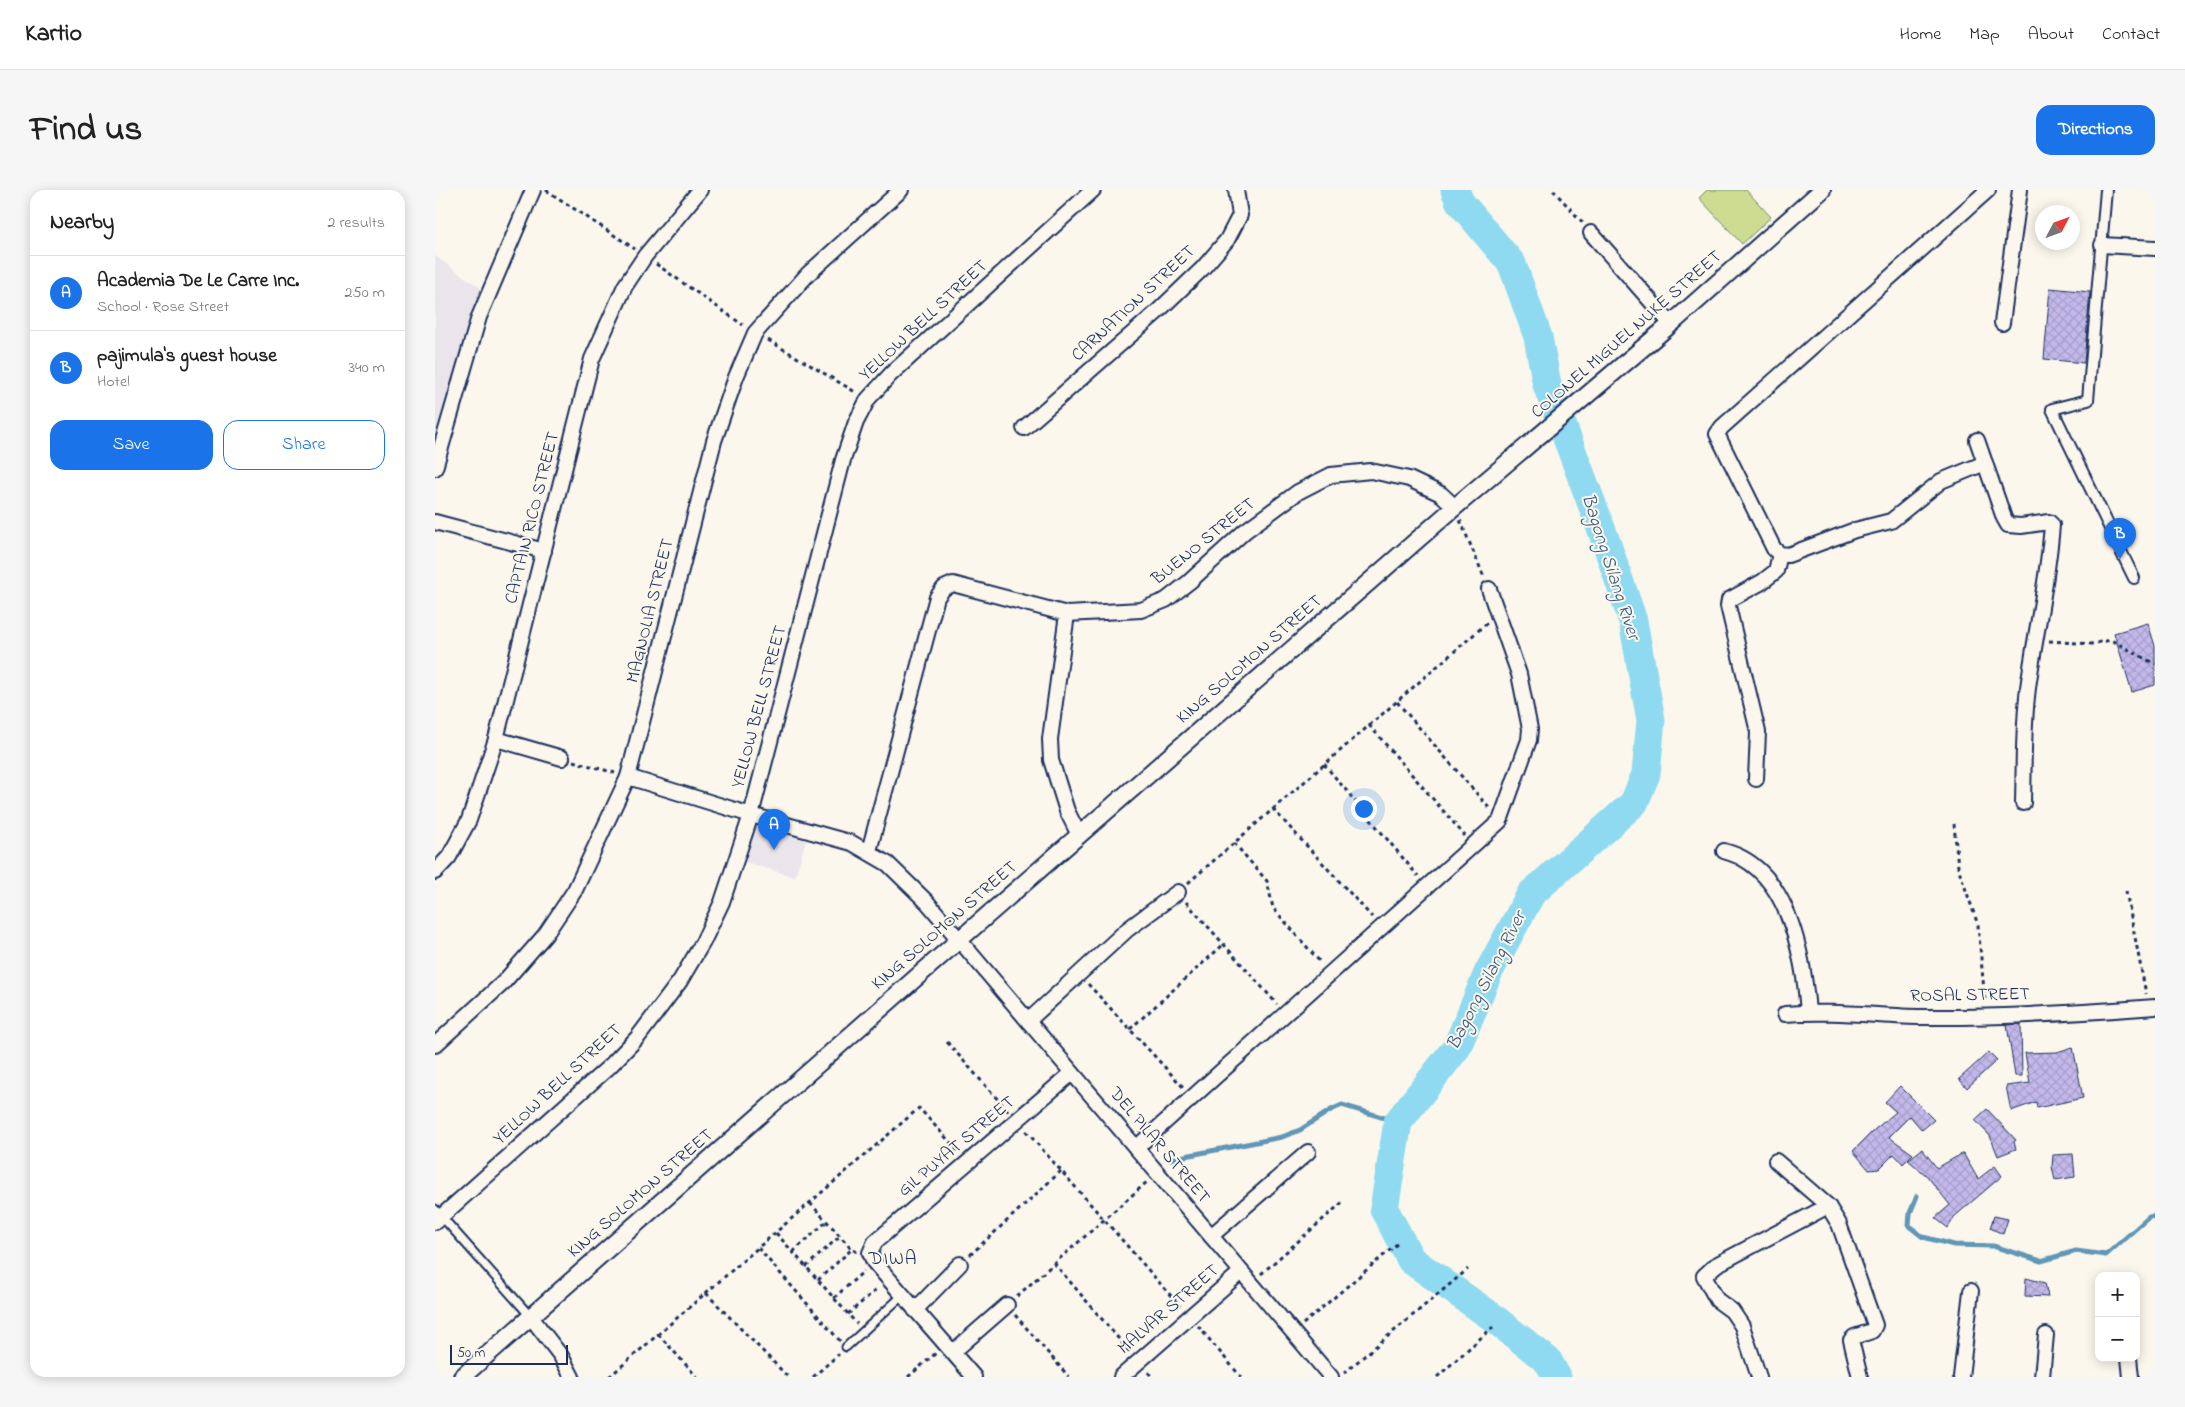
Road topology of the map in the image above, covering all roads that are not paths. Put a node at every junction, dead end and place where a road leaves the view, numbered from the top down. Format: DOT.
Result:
graph roads {
  1 [pos="533,190"];
  2 [pos="699,190"];
  3 [pos="901,190"];
  4 [pos="1093,190"];
  5 [pos="1236,190"];
  6 [pos="1822,190"];
  7 [pos="1989,190"];
  8 [pos="2020,190"];
  9 [pos="2106,190"];
  10 [pos="1591,233"];
  11 [pos="2102,245"];
  12 [pos="2155,248"];
  13 [pos="2003,323"];
  14 [pos="1671,324"];
  15 [pos="1024,428"];
  16 [pos="1977,440"];
  17 [pos="1985,463"];
  18 [pos="435,468"];
  19 [pos="1455,507"];
  20 [pos="435,522"];
  21 [pos="544,551"];
  22 [pos="1780,554"];
  23 [pos="2134,578"];
  24 [pos="1489,589"];
  25 [pos="1067,614"];
  26 [pos="496,739"];
  27 [pos="562,758"];
  28 [pos="628,777"];
  29 [pos="1756,779"];
  30 [pos="2023,803"];
  31 [pos="751,815"];
  32 [pos="1079,835"];
  33 [pos="869,851"];
  34 [pos="1724,851"];
  35 [pos="435,872"];
  36 [pos="1178,892"];
  37 [pos="959,940"];
  38 [pos="2152,1007"];
  39 [pos="1808,1012"];
  40 [pos="1785,1014"];
  41 [pos="1028,1022"];
  42 [pos="435,1045"];
  43 [pos="1072,1072"];
  44 [pos="1136,1148"];
  45 [pos="1307,1152"];
  46 [pos="1776,1161"];
  47 [pos="1828,1206"];
  48 [pos="437,1216"];
  49 [pos="1211,1236"];
  50 [pos="960,1264"];
  51 [pos="1241,1272"];
  52 [pos="1971,1291"];
  53 [pos="903,1295"];
  54 [pos="1007,1305"];
  55 [pos="915,1310"];
  56 [pos="531,1317"];
  57 [pos="2046,1334"];
  58 [pos="846,1347"];
  59 [pos="949,1348"];
  60 [pos="2129,1362"];
  61 [pos="462,1377"];
  62 [pos="571,1377"];
  63 [pos="974,1377"];
  64 [pos="1121,1377"];
  65 [pos="1331,1377"];
  66 [pos="1759,1377"];
  67 [pos="1861,1377"];
  68 [pos="1961,1377"];
  69 [pos="2042,1377"];
  70 [pos="2131,1377"];
  1 -- 18 [label="street"];
  2 -- 21 [label="street, CAPTAIN RICO STREET"];
  3 -- 28 [label="street, MAGNOLIA STREET"];
  4 -- 31 [label="street, YELLOW BELL STREET"];
  5 -- 15 [label="street, CARNATION STREET"];
  6 -- 14 [label="street, COLONEL MIGUEL NUKE STREET"];
  7 -- 22 [label="street"];
  8 -- 13 [label="street"];
  9 -- 11 [label="street"];
  10 -- 14 [label="street"];
  11 -- 12 [label="street"];
  11 -- 23 [label="street"];
  14 -- 19 [label="street, COLONEL MIGUEL NUKE STREET"];
  16 -- 17 [label="street"];
  17 -- 22 [label="street"];
  17 -- 30 [label="street"];
  19 -- 25 [label="street, BUENO STREET"];
  19 -- 32 [label="street, KING SOLOMON STREET"];
  20 -- 21 [label="street"];
  21 -- 26 [label="street, CAPTAIN RICO STREET"];
  22 -- 29 [label="street"];
  24 -- 44 [label="street"];
  25 -- 32 [label="street"];
  25 -- 33 [label="street, BUENO STREET"];
  26 -- 27 [label="street"];
  26 -- 35 [label="street, CAPTAIN RICO STREET"];
  28 -- 31 [label="street, DEL PILAR STREET"];
  28 -- 42 [label="street, MAGNOLIA STREET"];
  31 -- 33 [label="street, DEL PILAR STREET"];
  31 -- 48 [label="street, YELLOW BELL STREET"];
  32 -- 37 [label="street, KING SOLOMON STREET"];
  33 -- 37 [label="street, DEL PILAR STREET"];
  34 -- 39 [label="street"];
  36 -- 41 [label="street"];
  37 -- 41 [label="street, DEL PILAR STREET"];
  37 -- 56 [label="street, KING SOLOMON STREET"];
  38 -- 39 [label="street, ROSAL STREET"];
  39 -- 40 [label="street, ROSAL STREET"];
  41 -- 43 [label="street, DEL PILAR STREET"];
  43 -- 44 [label="street, DEL PILAR STREET"];
  43 -- 53 [label="street, GIL PUYAT STREET"];
  44 -- 49 [label="street, DEL PILAR STREET"];
  45 -- 49 [label="street"];
  46 -- 47 [label="street"];
  47 -- 66 [label="street"];
  47 -- 67 [label="street"];
  48 -- 56 [label="lane"];
  49 -- 51 [label="street, DEL PILAR STREET"];
  50 -- 55 [label="street"];
  51 -- 64 [label="street, MALVAR STREET"];
  51 -- 65 [label="street, DEL PILAR STREET"];
  52 -- 68 [label="street"];
  53 -- 55 [label="street"];
  53 -- 58 [label="lane"];
  54 -- 59 [label="street"];
  55 -- 59 [label="street"];
  56 -- 61 [label="street, KING SOLOMON STREET"];
  56 -- 62 [label="street"];
  57 -- 69 [label="street"];
  59 -- 63 [label="street"];
  60 -- 70 [label="street"];
}
